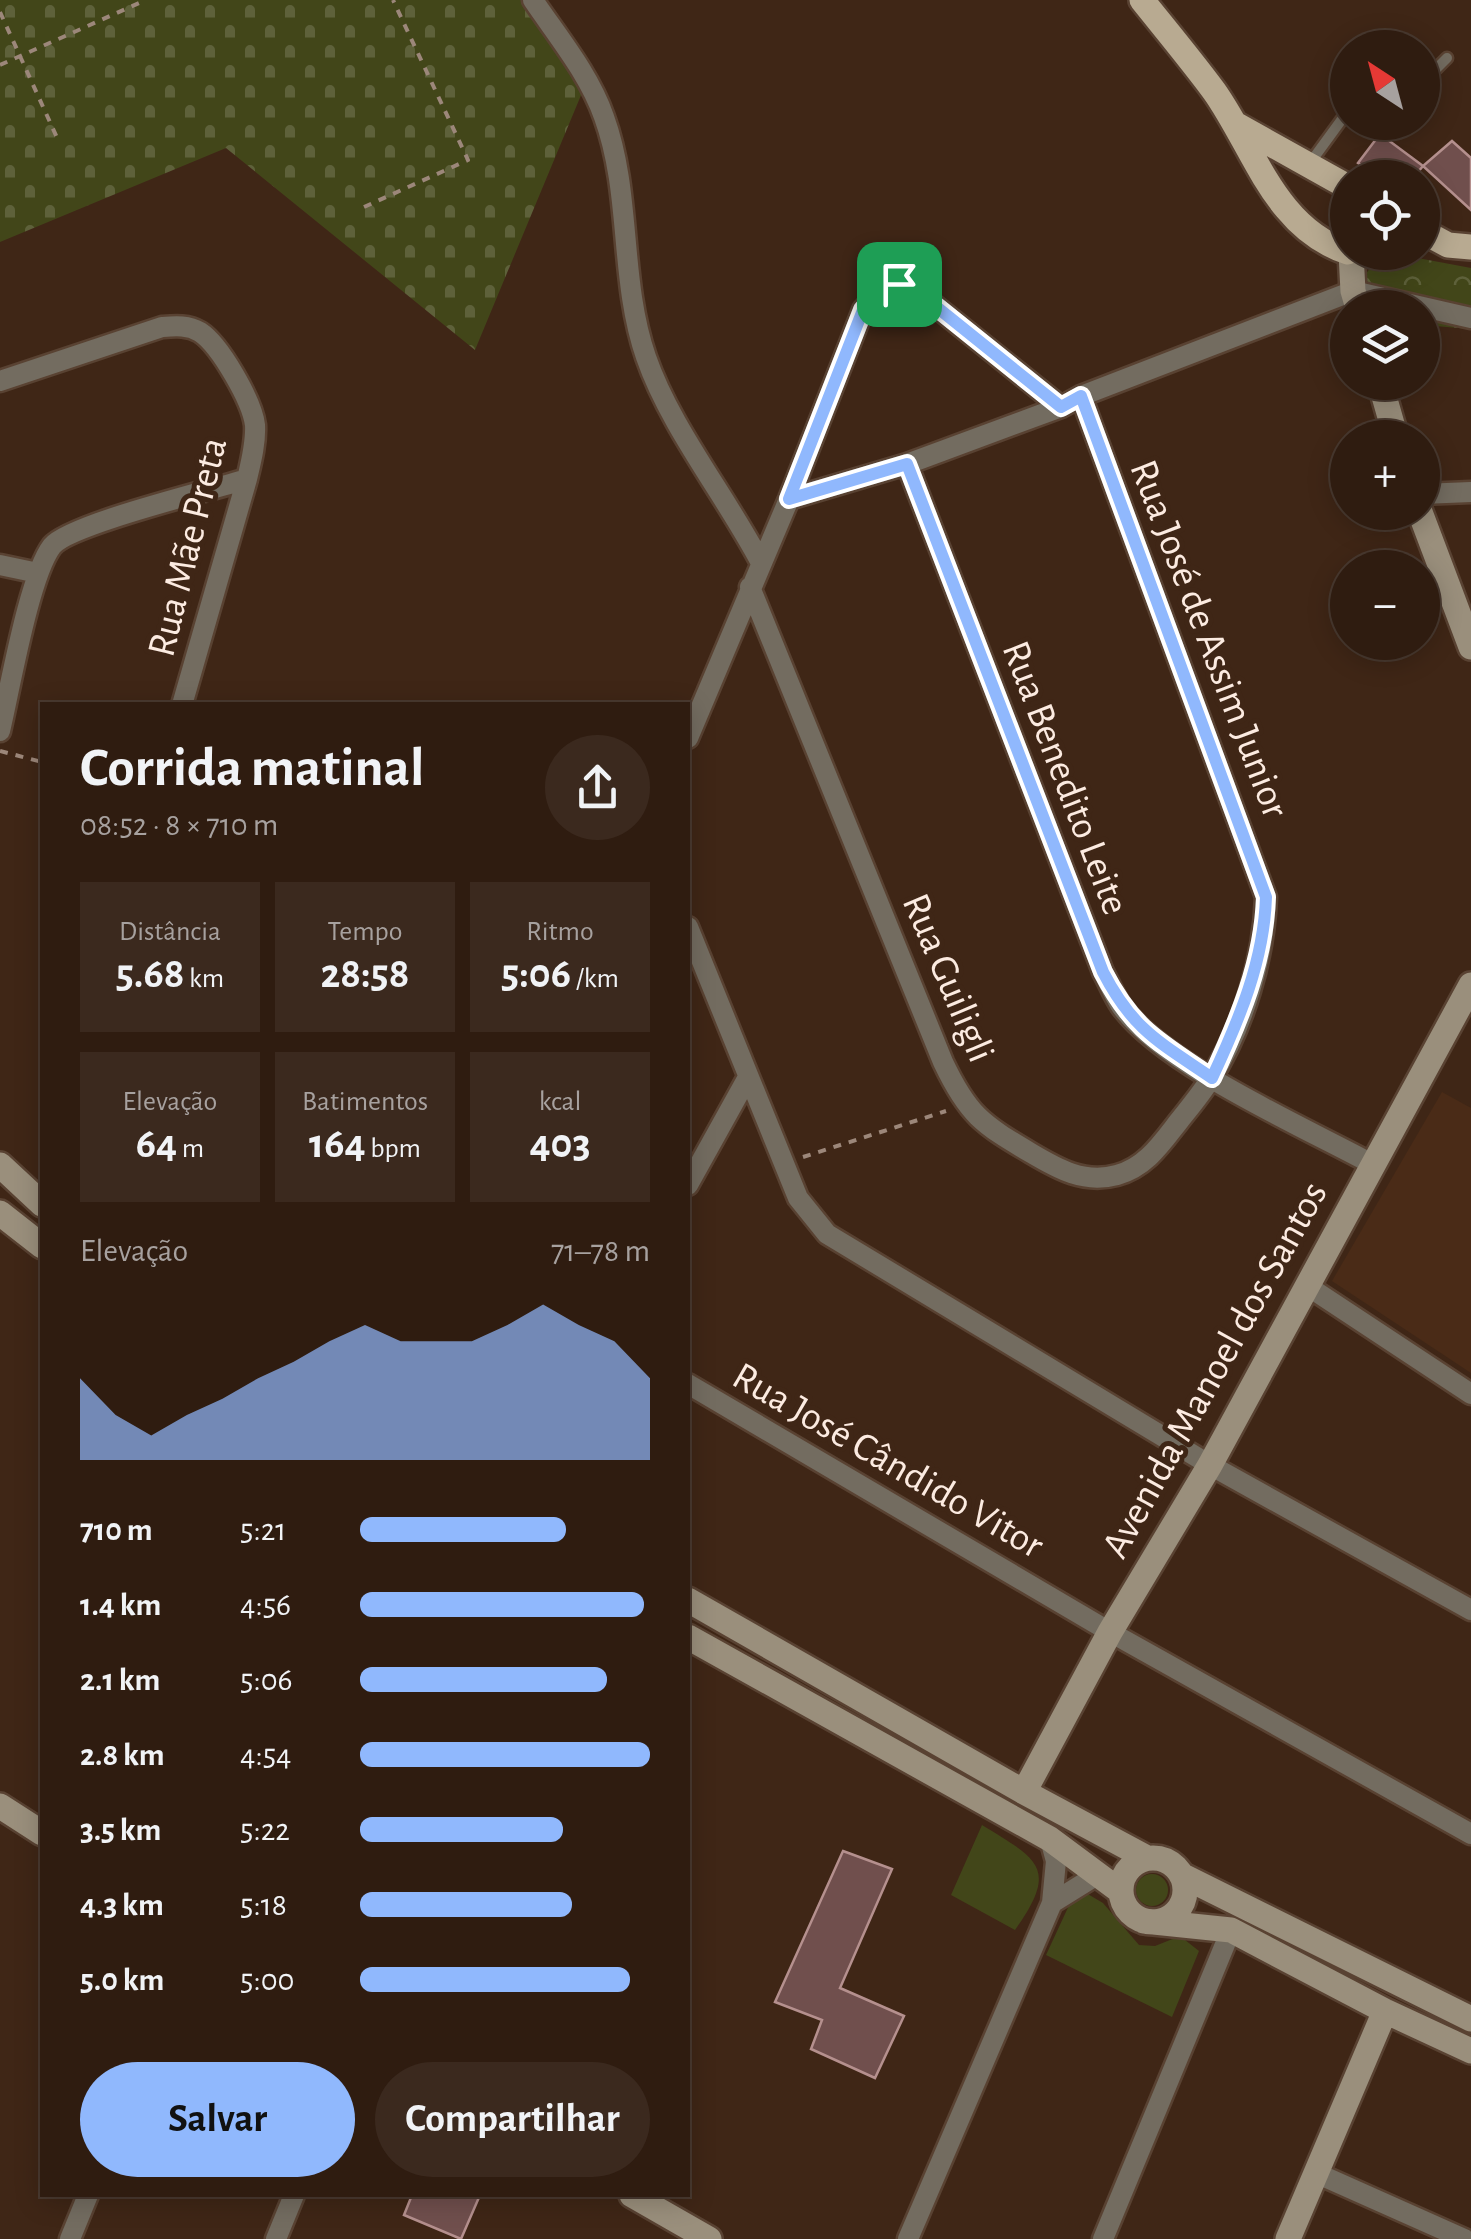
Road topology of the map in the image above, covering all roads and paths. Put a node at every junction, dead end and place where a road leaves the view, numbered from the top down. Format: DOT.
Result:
graph roads {
  1 [pos="146,0"];
  2 [pos="392,0"];
  3 [pos="533,0"];
  4 [pos="1142,0"];
  5 [pos="0,12"];
  6 [pos="20,56"];
  7 [pos="1447,58"];
  8 [pos="0,65"];
  9 [pos="1440,65"];
  10 [pos="1235,124"];
  11 [pos="1330,136"];
  12 [pos="59,142"];
  13 [pos="1309,166"];
  14 [pos="1330,177"];
  15 [pos="1284,206"];
  16 [pos="364,208"];
  17 [pos="1330,245"];
  18 [pos="1330,308"];
  19 [pos="1440,313"];
  20 [pos="1471,318"];
  21 [pos="0,381"];
  22 [pos="1081,396"];
  23 [pos="1061,407"];
  24 [pos="907,464"];
  25 [pos="248,480"];
  26 [pos="1471,492"];
  27 [pos="1440,493"];
  28 [pos="789,499"];
  29 [pos="1427,530"];
  30 [pos="761,563"];
  31 [pos="0,565"];
  32 [pos="38,573"];
  33 [pos="750,588"];
  34 [pos="1471,647"];
  35 [pos="183,702"];
  36 [pos="0,731"];
  37 [pos="690,733"];
  38 [pos="0,750"];
  39 [pos="40,761"];
  40 [pos="690,931"];
  41 [pos="1468,998"];
  42 [pos="748,1077"];
  43 [pos="1212,1078"];
  44 [pos="965,1105"];
  45 [pos="784,1163"];
  46 [pos="1372,1164"];
  47 [pos="0,1165"];
  48 [pos="690,1182"];
  49 [pos="40,1200"];
  50 [pos="0,1214"];
  51 [pos="40,1244"];
  52 [pos="1306,1285"];
  53 [pos="690,1385"];
  54 [pos="1471,1394"];
  55 [pos="1210,1464"];
  56 [pos="690,1601"];
  57 [pos="1471,1610"];
  58 [pos="1110,1632"];
  59 [pos="690,1638"];
  60 [pos="1024,1792"];
  61 [pos="0,1806"];
  62 [pos="40,1833"];
  63 [pos="1471,1834"];
  64 [pos="1050,1839"];
  65 [pos="1147,1858"];
  66 [pos="1097,1874"];
  67 [pos="1183,1876"];
  68 [pos="1120,1891"];
  69 [pos="1052,1903"];
  70 [pos="1144,1921"];
  71 [pos="1230,1930"];
  72 [pos="1385,2012"];
  73 [pos="1471,2019"];
  74 [pos="1471,2051"];
  75 [pos="1316,2173"];
  76 [pos="87,2197"];
  77 [pos="293,2197"];
  78 [pos="635,2197"];
  79 [pos="70,2239"];
  80 [pos="276,2239"];
  81 [pos="708,2239"];
  82 [pos="908,2239"];
  83 [pos="1103,2239"];
  84 [pos="1288,2239"];
  85 [pos="1464,2239"];
  1 -- 6 [label="path"];
  2 -- 16 [label="path"];
  3 -- 30 [label="street"];
  4 -- 10 [label="main road"];
  5 -- 6 [label="path"];
  6 -- 8 [label="path"];
  6 -- 12 [label="path"];
  7 -- 9 [label="lane"];
  10 -- 13 [label="main road"];
  10 -- 15 [label="main road"];
  11 -- 13 [label="lane"];
  13 -- 14 [label="main road"];
  13 -- 15 [label="main road"];
  15 -- 17 [label="main road"];
  18 -- 22 [label="street"];
  19 -- 20 [label="street"];
  21 -- 25 [label="street, Rua Mãe Preta"];
  22 -- 23 [label="street"];
  22 -- 43 [label="street, Rua José de Assim Junior"];
  23 -- 24 [label="street"];
  23 -- 28 [label="street"];
  24 -- 28 [label="street"];
  24 -- 43 [label="street, Rua Benedito Leite"];
  25 -- 32 [label="street"];
  25 -- 35 [label="street, Rua Mãe Preta"];
  26 -- 27 [label="street"];
  28 -- 30 [label="street"];
  29 -- 34 [label="main road"];
  30 -- 33 [label="street"];
  31 -- 32 [label="street"];
  32 -- 36 [label="street"];
  33 -- 37 [label="street"];
  33 -- 44 [label="street, Rua Guiligli"];
  38 -- 39 [label="path"];
  40 -- 42 [label="street"];
  41 -- 46 [label="main road, Avenida Manoel dos Santos"];
  42 -- 45 [label="street"];
  42 -- 48 [label="street"];
  43 -- 44 [label="street, Rua Guiligli"];
  43 -- 46 [label="street, Rua Benedito Leite"];
  44 -- 45 [label="path"];
  45 -- 55 [label="street"];
  46 -- 52 [label="main road, Avenida Manoel dos Santos"];
  47 -- 49 [label="main road"];
  50 -- 51 [label="main road"];
  52 -- 54 [label="street"];
  52 -- 55 [label="main road, Avenida Manoel dos Santos"];
  53 -- 58 [label="street, Rua José Cândido Vitor"];
  55 -- 57 [label="street"];
  55 -- 58 [label="main road, Avenida Manoel dos Santos"];
  56 -- 60 [label="main road"];
  58 -- 60 [label="main road, Avenida Manoel dos Santos"];
  58 -- 63 [label="street, Rua José Cândido Vitor"];
  59 -- 64 [label="main road"];
  60 -- 65 [label="main road"];
  61 -- 62 [label="main road"];
  64 -- 66 [label="main road"];
  64 -- 69 [label="street"];
  65 -- 67 [label="main road"];
  65 -- 68 [label="main road"];
  66 -- 68 [label="main road"];
  66 -- 69 [label="street"];
  67 -- 70 [label="main road"];
  67 -- 73 [label="main road"];
  68 -- 70 [label="main road"];
  69 -- 82 [label="street"];
  70 -- 71 [label="main road"];
  71 -- 72 [label="main road"];
  71 -- 83 [label="street"];
  72 -- 74 [label="main road"];
  72 -- 75 [label="main road"];
  75 -- 84 [label="main road"];
  75 -- 85 [label="street"];
  76 -- 79 [label="street"];
  77 -- 80 [label="street"];
  78 -- 81 [label="main road"];
}
